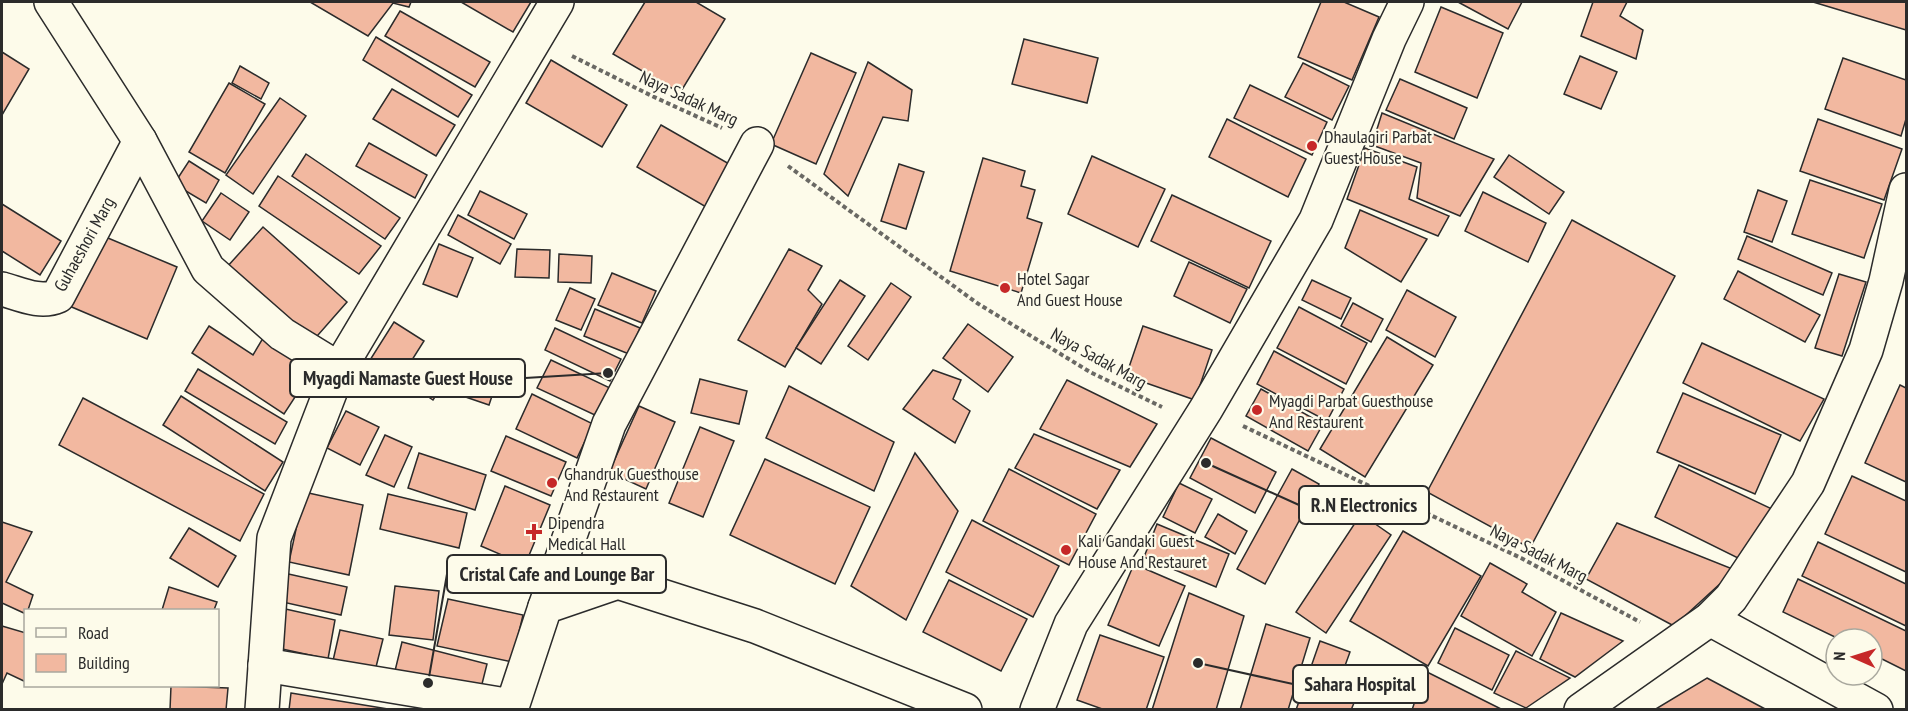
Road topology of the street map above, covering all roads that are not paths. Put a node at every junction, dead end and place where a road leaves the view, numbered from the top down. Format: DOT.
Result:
graph roads {
  1 [pos="51,2"];
  2 [pos="557,2"];
  3 [pos="1407,2"];
  4 [pos="140,141"];
  5 [pos="757,144"];
  6 [pos="1906,190"];
  7 [pos="2,290"];
  8 [pos="339,369"];
  9 [pos="545,607"];
  10 [pos="1710,619"];
  11 [pos="265,665"];
  12 [pos="511,708"];
  13 [pos="262,710"];
  14 [pos="965,710"];
  15 [pos="1037,710"];
  16 [pos="1581,710"];
  17 [pos="1876,710"];
  1 -- 4 [label="street"];
  2 -- 8 [label="street"];
  3 -- 15 [label="street"];
  4 -- 7 [label="street, Guhaeshori Marg"];
  4 -- 8 [label="street"];
  5 -- 9 [label="street"];
  6 -- 10 [label="street"];
  8 -- 11 [label="street"];
  9 -- 12 [label="street"];
  9 -- 14 [label="street"];
  10 -- 16 [label="street"];
  10 -- 17 [label="street"];
  11 -- 12 [label="street"];
  11 -- 13 [label="street"];
}
